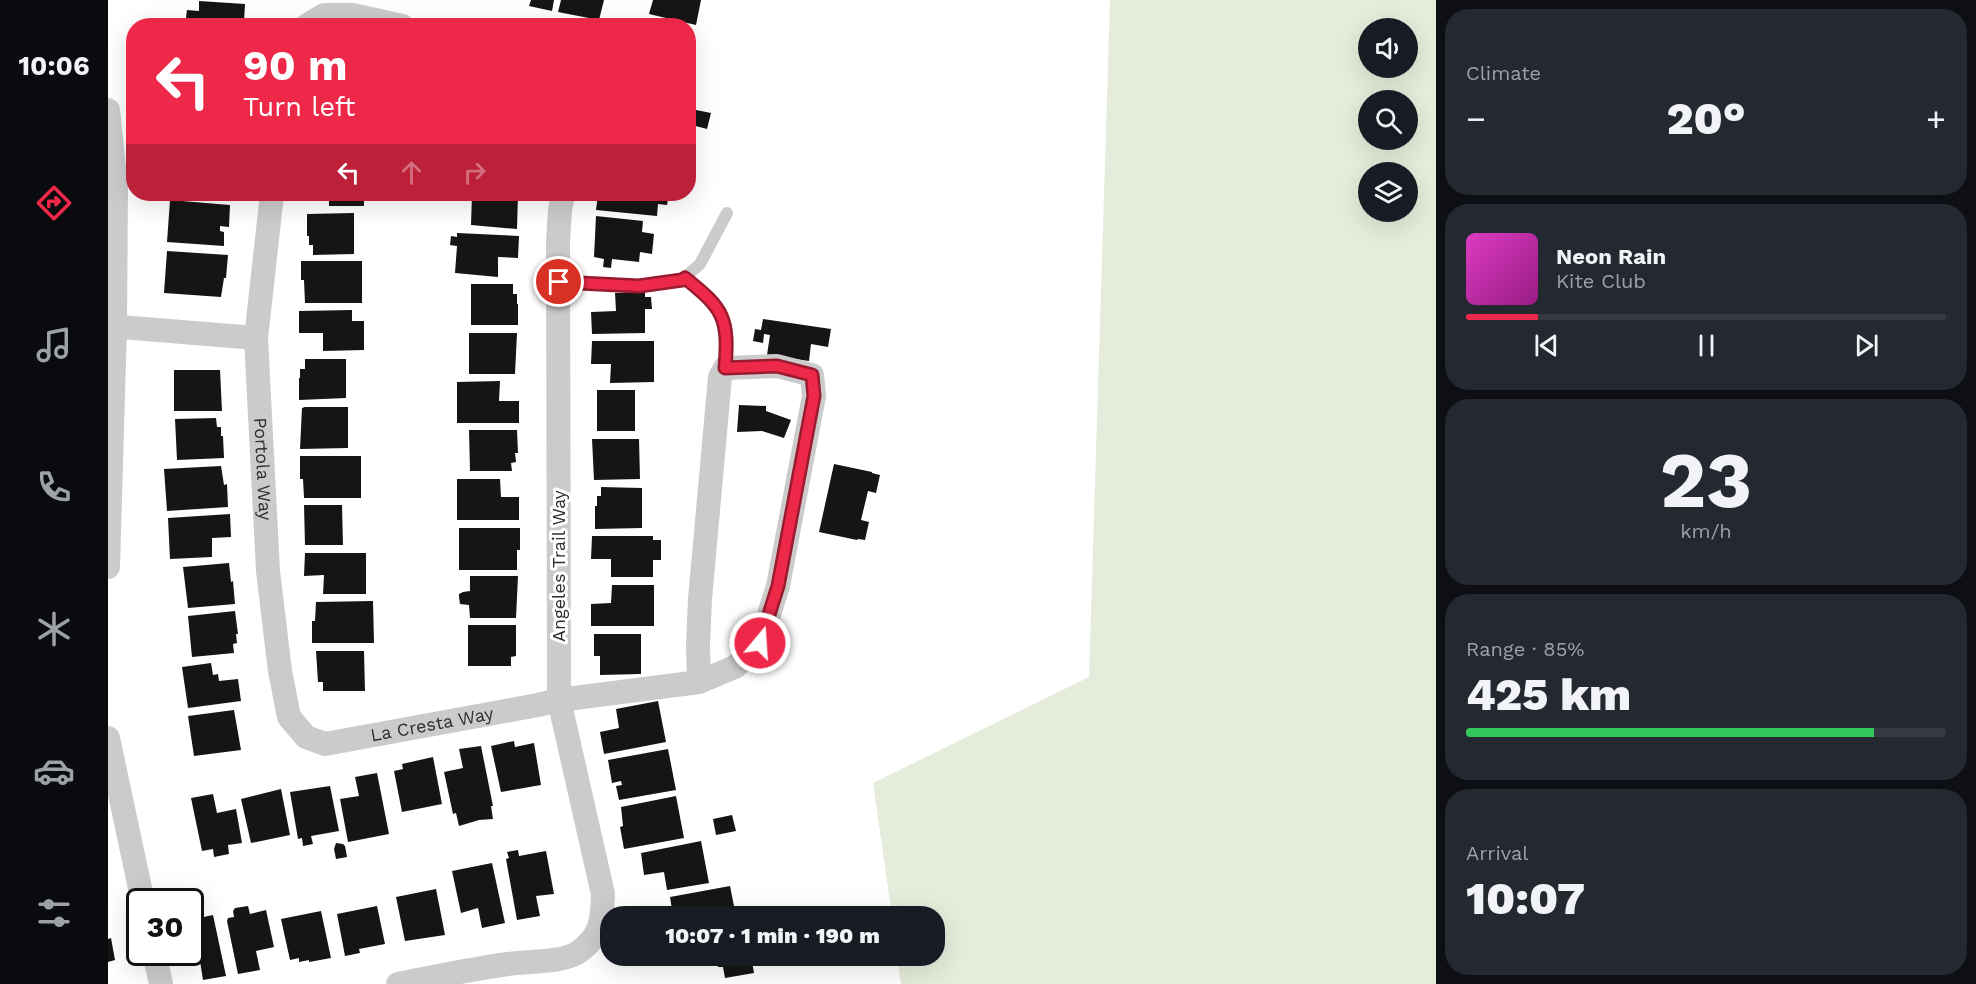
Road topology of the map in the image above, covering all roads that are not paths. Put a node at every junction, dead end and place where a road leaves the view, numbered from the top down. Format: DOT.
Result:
graph roads {
  1 [pos="319,18"];
  2 [pos="366,18"];
  3 [pos="108,110"];
  4 [pos="271,201"];
  5 [pos="562,201"];
  6 [pos="727,213"];
  7 [pos="685,278"];
  8 [pos="559,282"];
  9 [pos="111,327"];
  10 [pos="256,338"];
  11 [pos="725,368"];
  12 [pos="108,567"];
  13 [pos="699,682"];
  14 [pos="559,699"];
  15 [pos="306,737"];
  16 [pos="108,738"];
  17 [pos="140,888"];
  18 [pos="157,966"];
  19 [pos="161,984"];
  20 [pos="399,984"];
  1 -- 2 [label="street"];
  3 -- 9 [label="street"];
  4 -- 10 [label="street, Portola Way"];
  5 -- 8 [label="street, Angeles Trail Way"];
  6 -- 7 [label="lane"];
  7 -- 8 [label="lane"];
  7 -- 11 [label="lane"];
  8 -- 14 [label="street, Angeles Trail Way"];
  9 -- 10 [label="street"];
  9 -- 12 [label="street"];
  10 -- 15 [label="street, Portola Way"];
  11 -- 13 [label="street"];
  11 -- 13 [label="street, La Cresta Way"];
  13 -- 14 [label="street, La Cresta Way"];
  14 -- 15 [label="street, La Cresta Way"];
  14 -- 20 [label="street, Angeles Trail Way"];
  16 -- 17 [label="street"];
  18 -- 19 [label="street"];
}
